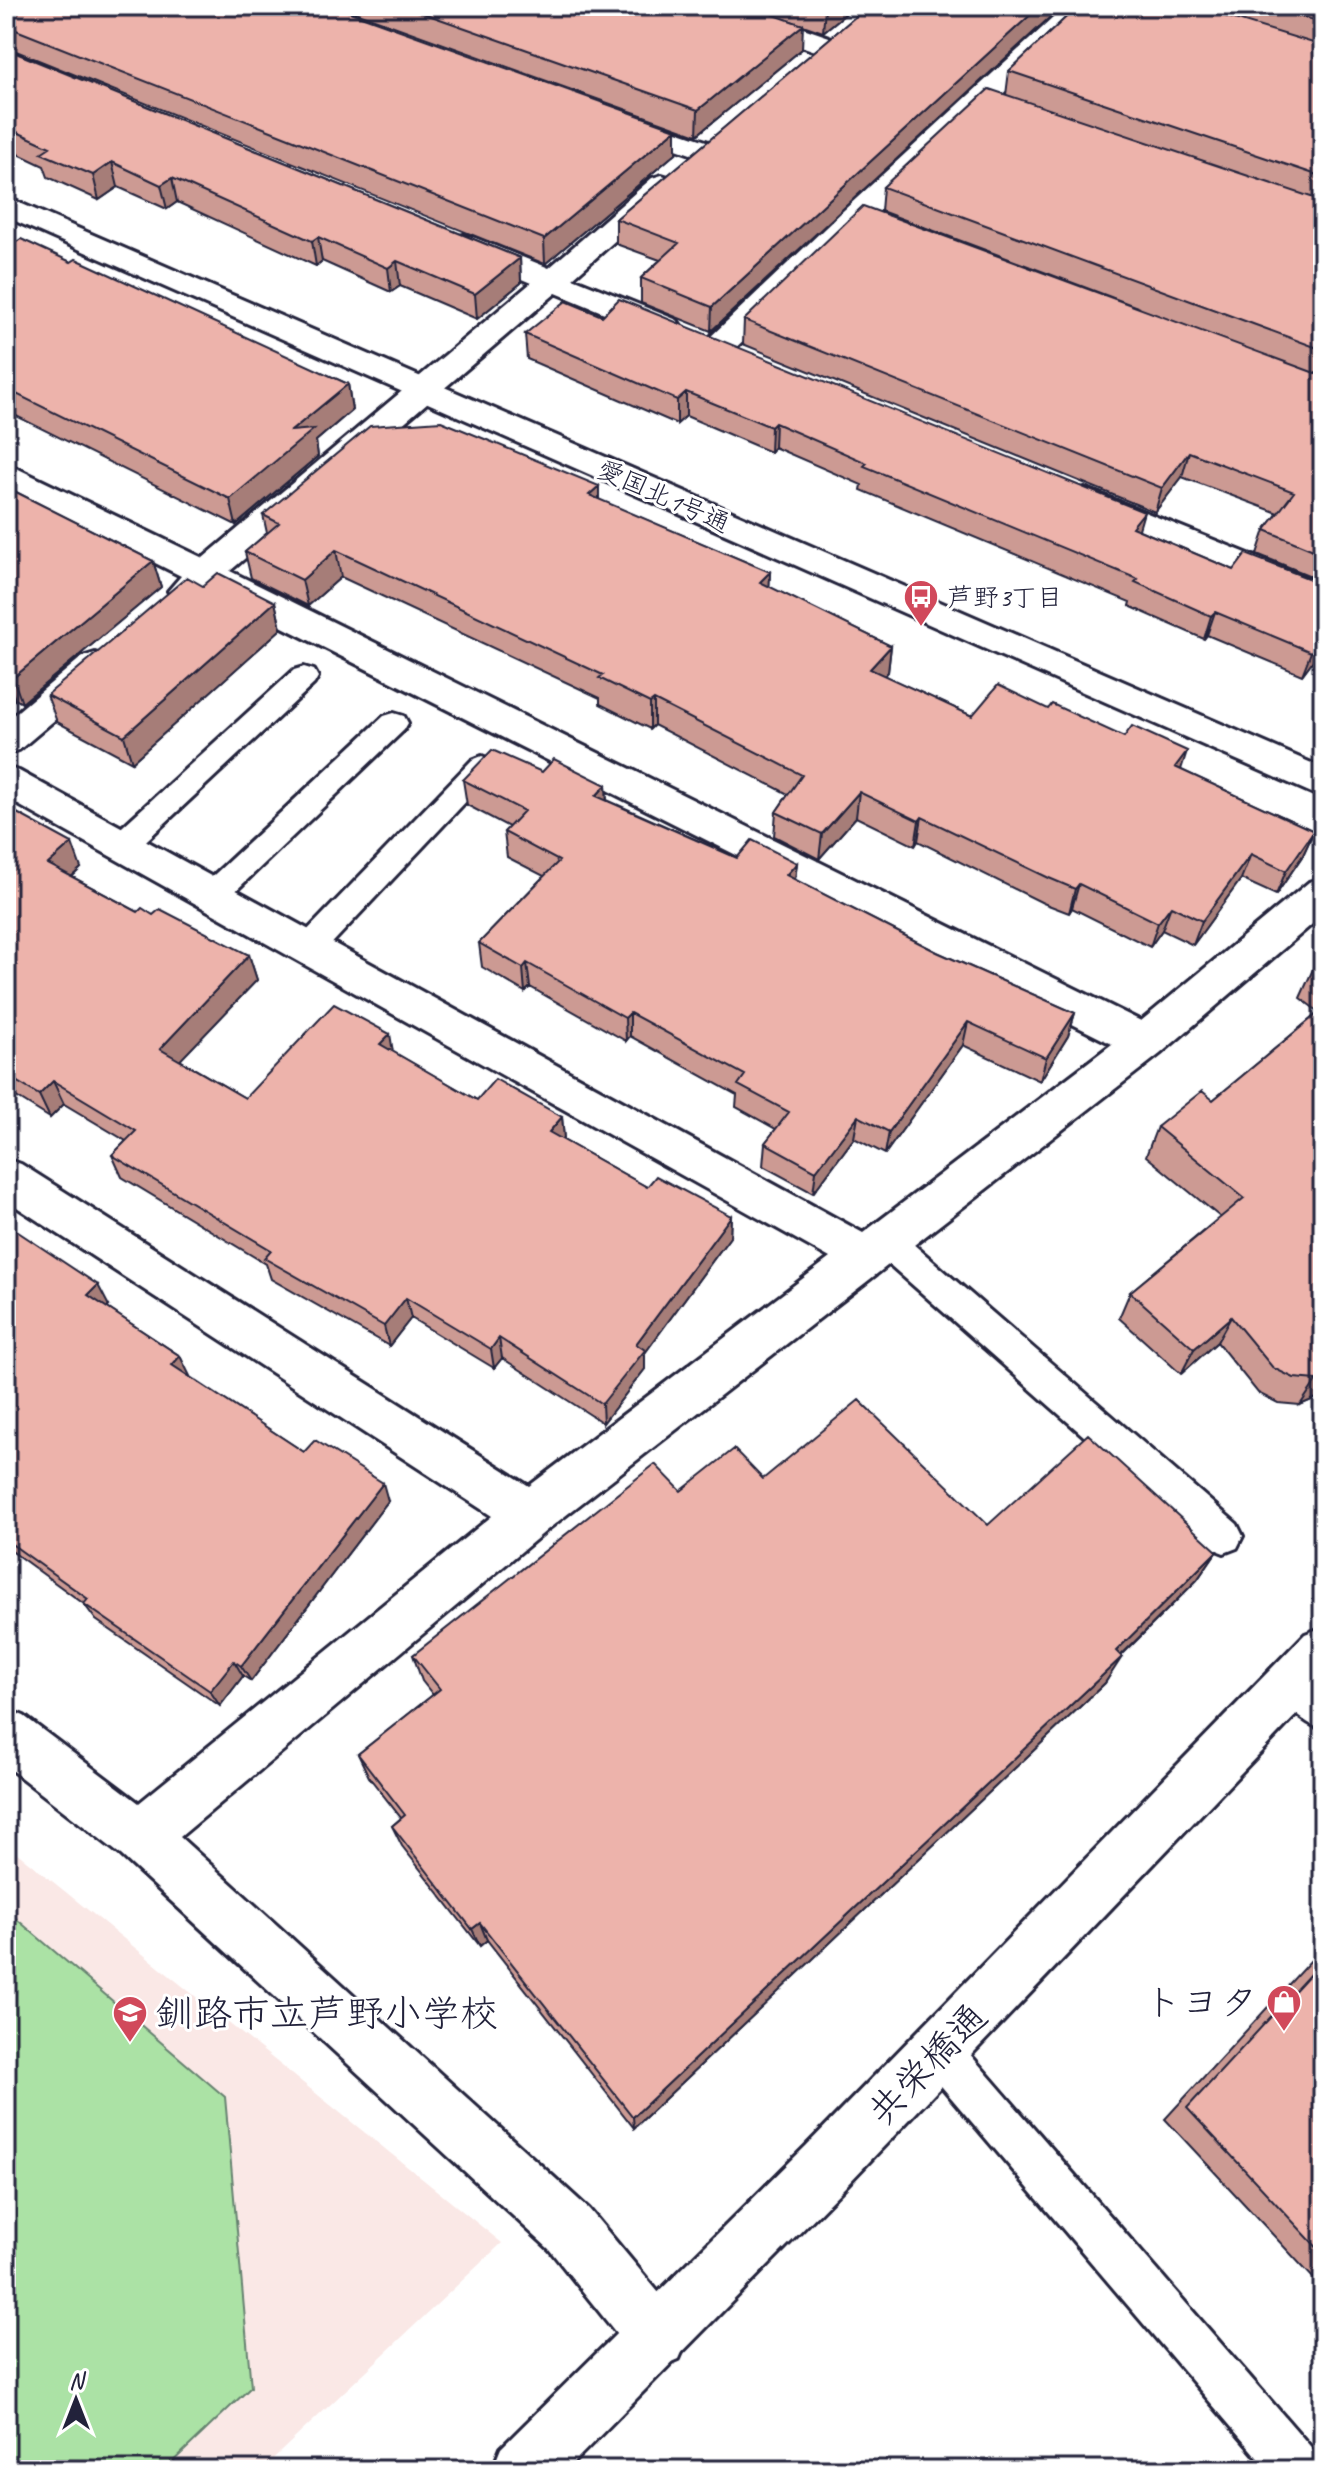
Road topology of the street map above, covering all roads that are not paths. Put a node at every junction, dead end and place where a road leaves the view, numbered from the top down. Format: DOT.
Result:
graph roads {
  1 [pos="713,6"];
  2 [pos="1082,6"];
  3 [pos="829,46"];
  4 [pos="983,100"];
  5 [pos="1013,110"];
  6 [pos="599,112"];
  7 [pos="6,206"];
  8 [pos="855,215"];
  9 [pos="885,226"];
  10 [pos="435,232"];
  11 [pos="553,280"];
  12 [pos="717,348"];
  13 [pos="747,360"];
  14 [pos="423,389"];
  15 [pos="6,474"];
  16 [pos="1057,488"];
  17 [pos="205,574"];
  18 [pos="1323,597"];
  19 [pos="158,613"];
  20 [pos="123,643"];
  21 [pos="304,677"];
  22 [pos="394,723"];
  23 [pos="6,741"];
  24 [pos="482,767"];
  25 [pos="6,781"];
  26 [pos="1323,784"];
  27 [pos="122,845"];
  28 [pos="1323,893"];
  29 [pos="212,895"];
  30 [pos="309,948"];
  31 [pos="1145,1042"];
  32 [pos="6,1177"];
  33 [pos="874,1247"];
  34 [pos="530,1514"];
  35 [pos="1224,1536"];
  36 [pos="1313,1681"];
  37 [pos="6,1734"];
  38 [pos="140,1836"];
  39 [pos="940,2052"];
  40 [pos="658,2338"];
  41 [pos="523,2470"];
  42 [pos="1299,2470"];
  1 -- 3 [label="street"];
  2 -- 4 [label="street"];
  4 -- 5 [label="street"];
  4 -- 8 [label="street"];
  6 -- 11 [label="street"];
  7 -- 14 [label="street, 愛国北1号通"];
  8 -- 9 [label="street"];
  8 -- 12 [label="street"];
  10 -- 11 [label="street"];
  11 -- 12 [label="street"];
  11 -- 14 [label="street"];
  12 -- 13 [label="street"];
  14 -- 17 [label="street"];
  14 -- 26 [label="street, 愛国北1号通"];
  15 -- 17 [label="street"];
  16 -- 18 [label="street"];
  17 -- 19 [label="street"];
  17 -- 31 [label="street"];
  20 -- 23 [label="street"];
  21 -- 27 [label="lane"];
  22 -- 29 [label="lane"];
  24 -- 30 [label="lane"];
  25 -- 27 [label="street"];
  27 -- 29 [label="street"];
  28 -- 31 [label="street"];
  29 -- 30 [label="street"];
  30 -- 33 [label="street"];
  31 -- 33 [label="street"];
  32 -- 34 [label="street"];
  33 -- 34 [label="street"];
  33 -- 35 [label="lane"];
  34 -- 38 [label="street"];
  36 -- 39 [label="street, 共栄橋通"];
  37 -- 38 [label="street"];
  38 -- 40 [label="street"];
  39 -- 40 [label="street, 共栄橋通"];
  39 -- 42 [label="lane"];
  40 -- 41 [label="street, 共栄橋通"];
}
